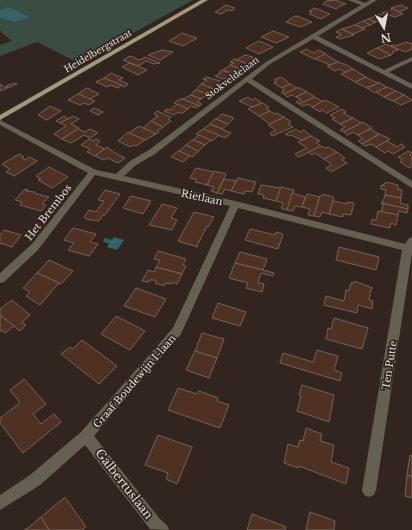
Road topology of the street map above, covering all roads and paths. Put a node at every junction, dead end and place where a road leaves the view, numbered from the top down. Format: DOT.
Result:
graph roads {
  1 [pos="205,0"];
  2 [pos="351,0"];
  3 [pos="374,0"];
  4 [pos="366,5"];
  5 [pos="313,36"];
  6 [pos="412,59"];
  7 [pos="384,72"];
  8 [pos="247,79"];
  9 [pos="412,87"];
  10 [pos="0,118"];
  11 [pos="0,122"];
  12 [pos="93,172"];
  13 [pos="118,178"];
  14 [pos="412,185"];
  15 [pos="235,204"];
  16 [pos="410,246"];
  17 [pos="0,279"];
  18 [pos="86,436"];
  19 [pos="370,490"];
  20 [pos="0,502"];
  21 [pos="162,530"];
  1 -- 10 [label="main road, Heidelbergstraat"];
  2 -- 4 [label="street"];
  3 -- 4 [label="street, Stokveldelaan"];
  4 -- 5 [label="street, Stokveldelaan"];
  5 -- 7 [label="street"];
  5 -- 8 [label="street, Stokveldelaan"];
  6 -- 7 [label="street"];
  7 -- 9 [label="street"];
  8 -- 13 [label="street, Stokveldelaan"];
  8 -- 14 [label="street"];
  11 -- 12 [label="street, Rietlaan"];
  12 -- 13 [label="street, Rietlaan"];
  12 -- 17 [label="street, Het Brembos"];
  13 -- 15 [label="street, Rietlaan"];
  15 -- 16 [label="street, Rietlaan"];
  15 -- 18 [label="street, Graaf Boudewijn I-laan"];
  16 -- 19 [label="street, Ten Putte"];
  18 -- 20 [label="street, Graaf Boudewijn I-laan"];
  18 -- 21 [label="street, Galbertuslaan"];
}
